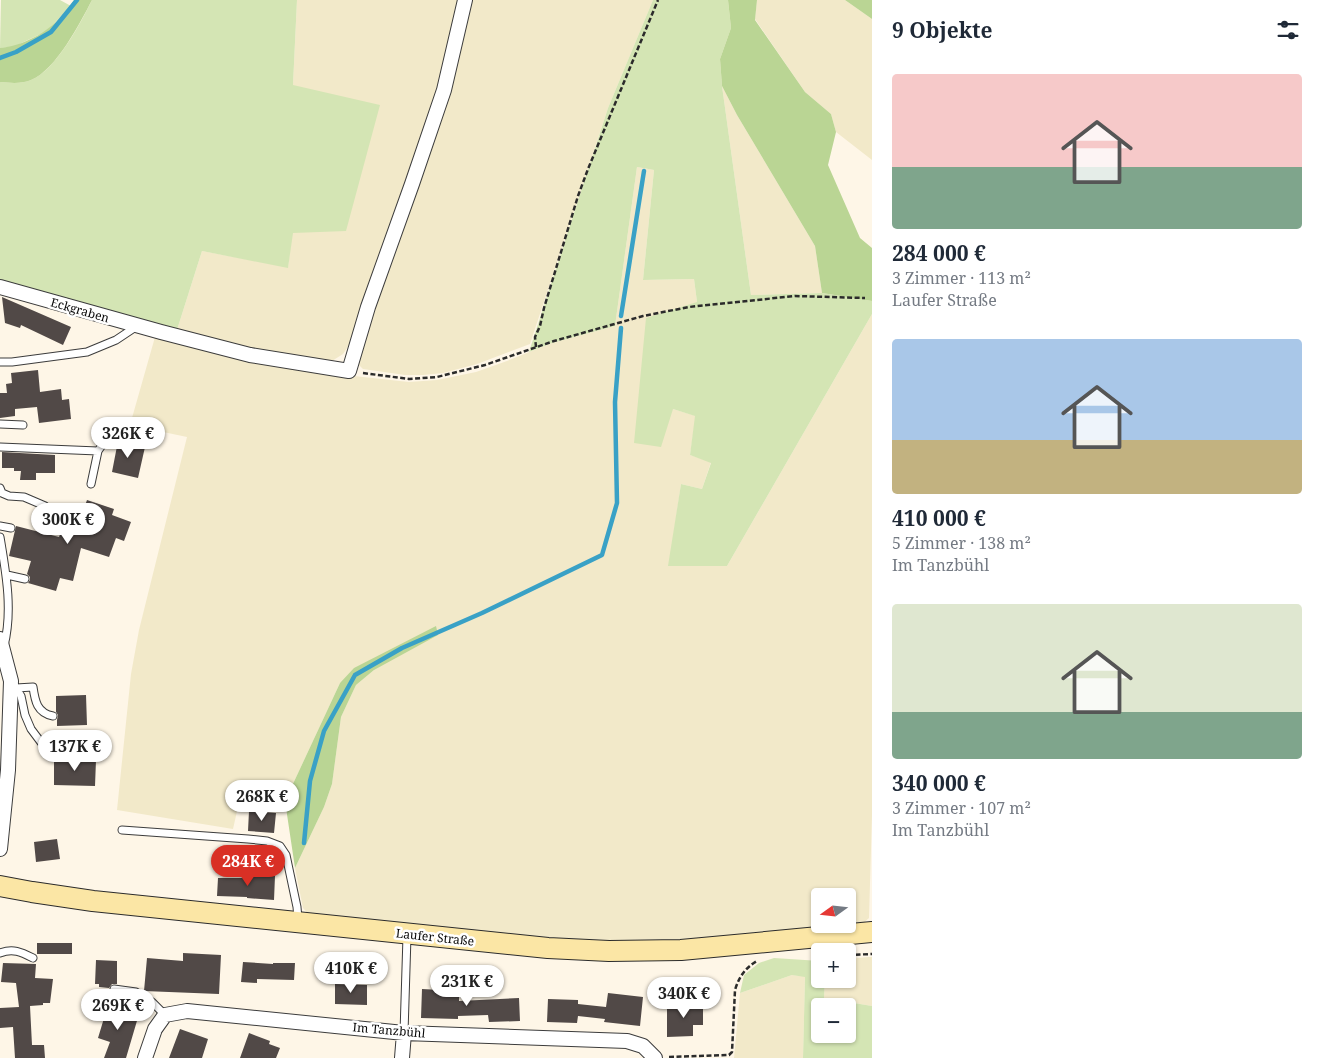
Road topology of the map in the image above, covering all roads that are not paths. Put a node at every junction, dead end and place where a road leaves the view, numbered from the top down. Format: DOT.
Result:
graph roads {
  1 [pos="466,0"];
  2 [pos="0,287"];
  3 [pos="138,326"];
  4 [pos="0,362"];
  5 [pos="0,424"];
  6 [pos="23,425"];
  7 [pos="105,441"];
  8 [pos="0,447"];
  9 [pos="98,451"];
  10 [pos="91,484"];
  11 [pos="0,488"];
  12 [pos="61,519"];
  13 [pos="0,526"];
  14 [pos="10,528"];
  15 [pos="0,537"];
  16 [pos="7,575"];
  17 [pos="25,579"];
  18 [pos="2,645"];
  19 [pos="13,684"];
  20 [pos="53,716"];
  21 [pos="52,757"];
  22 [pos="4,769"];
  23 [pos="122,830"];
  24 [pos="0,849"];
  25 [pos="0,886"];
  26 [pos="298,922"];
  27 [pos="872,932"];
  28 [pos="407,934"];
  29 [pos="0,953"];
  30 [pos="33,958"];
  31 [pos="114,989"];
  32 [pos="165,1015"];
  33 [pos="404,1033"];
  34 [pos="145,1058"];
  35 [pos="402,1058"];
  36 [pos="655,1058"];
  1 -- 3 [label="street, Eckgraben"];
  2 -- 3 [label="street, Eckgraben"];
  3 -- 4 [label="lane"];
  5 -- 6 [label="lane"];
  7 -- 9 [label="lane"];
  8 -- 9 [label="lane"];
  9 -- 10 [label="lane"];
  11 -- 12 [label="lane"];
  13 -- 14 [label="lane"];
  15 -- 16 [label="lane"];
  16 -- 17 [label="lane"];
  16 -- 18 [label="lane"];
  18 -- 19 [label="street"];
  19 -- 20 [label="lane"];
  19 -- 21 [label="lane"];
  19 -- 22 [label="street"];
  22 -- 24 [label="street"];
  23 -- 26 [label="lane"];
  25 -- 26 [label="main road, Laufer Straße"];
  26 -- 28 [label="main road, Laufer Straße"];
  27 -- 28 [label="main road, Laufer Straße"];
  28 -- 33 [label="lane"];
  29 -- 30 [label="lane"];
  31 -- 32 [label="lane"];
  32 -- 33 [label="street, Im Tanzbühl"];
  32 -- 34 [label="street"];
  33 -- 35 [label="street"];
  33 -- 36 [label="street, Im Tanzbühl"];
}
